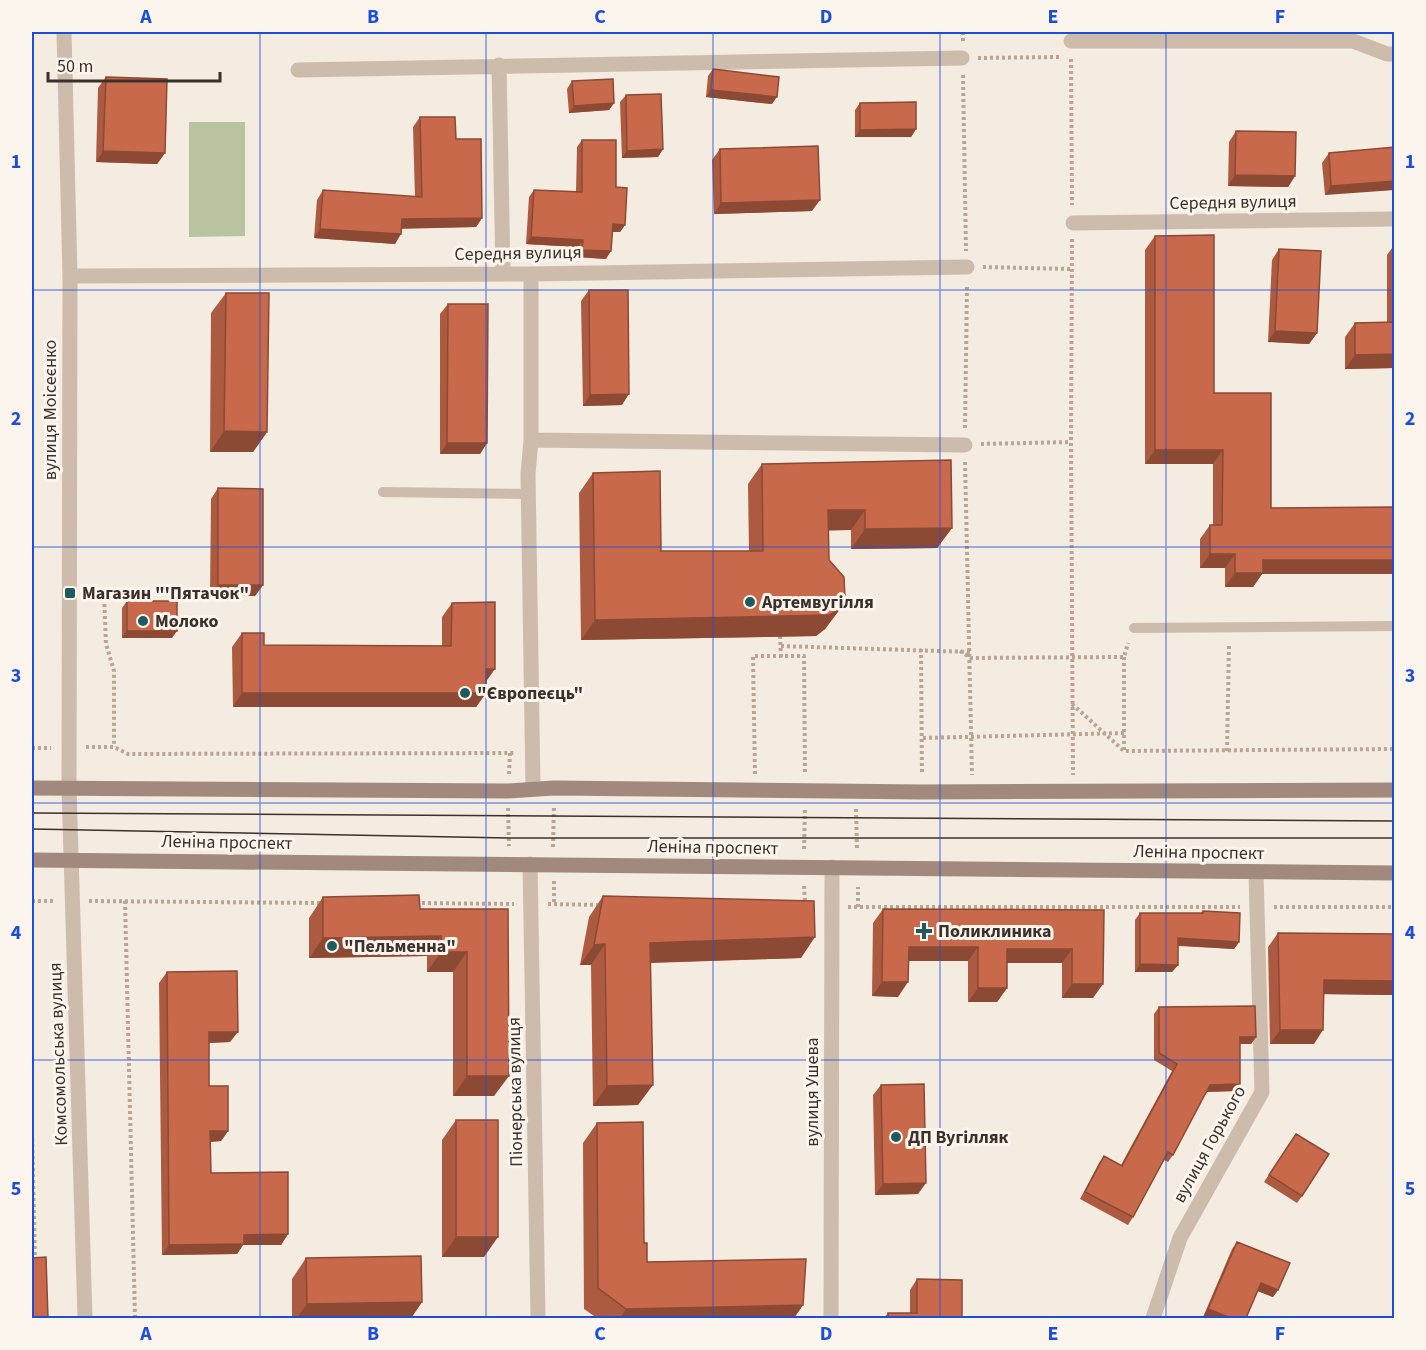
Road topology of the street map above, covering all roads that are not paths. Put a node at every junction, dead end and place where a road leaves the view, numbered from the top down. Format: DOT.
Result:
graph roads {
  1 [pos="64,32"];
  2 [pos="1071,41"];
  3 [pos="1395,54"];
  4 [pos="962,58"];
  5 [pos="499,65"];
  6 [pos="298,70"];
  7 [pos="1395,219"];
  8 [pos="1072,223"];
  9 [pos="967,267"];
  10 [pos="503,273"];
  11 [pos="531,274"];
  12 [pos="70,276"];
  13 [pos="531,440"];
  14 [pos="965,445"];
  15 [pos="383,492"];
  16 [pos="528,494"];
  17 [pos="1395,626"];
  18 [pos="1134,628"];
  19 [pos="32,788"];
  20 [pos="69,788"];
  21 [pos="533,788"];
  22 [pos="1395,790"];
  23 [pos="32,860"];
  24 [pos="72,860"];
  25 [pos="530,864"];
  26 [pos="832,867"];
  27 [pos="1256,873"];
  28 [pos="1395,873"];
  29 [pos="85,1318"];
  30 [pos="538,1318"];
  31 [pos="831,1318"];
  32 [pos="1153,1318"];
  1 -- 12 [label="street, вулиця Моісеєнко"];
  2 -- 3 [label="street"];
  4 -- 5 [label="street"];
  5 -- 6 [label="street"];
  5 -- 10 [label="street"];
  7 -- 8 [label="street, Середня вулиця"];
  9 -- 11 [label="street, Середня вулиця"];
  10 -- 11 [label="street, Середня вулиця"];
  10 -- 12 [label="street, Середня вулиця"];
  11 -- 13 [label="street"];
  12 -- 20 [label="street, вулиця Моісеєнко"];
  13 -- 14 [label="street"];
  13 -- 16 [label="street"];
  15 -- 16 [label="lane"];
  16 -- 21 [label="street"];
  17 -- 18 [label="lane"];
  19 -- 20 [label="main road"];
  20 -- 21 [label="main road"];
  20 -- 24 [label="street, Комсомольська вулиця"];
  21 -- 22 [label="main road"];
  23 -- 24 [label="main road, Леніна проспект"];
  24 -- 25 [label="main road, Леніна проспект"];
  24 -- 29 [label="street, Комсомольська вулиця"];
  25 -- 26 [label="main road, Леніна проспект"];
  25 -- 30 [label="street, Піонерська вулиця"];
  26 -- 27 [label="main road, Леніна проспект"];
  26 -- 31 [label="street, вулиця Ушева"];
  27 -- 28 [label="main road, Леніна проспект"];
  27 -- 32 [label="street, вулиця Горького"];
}
